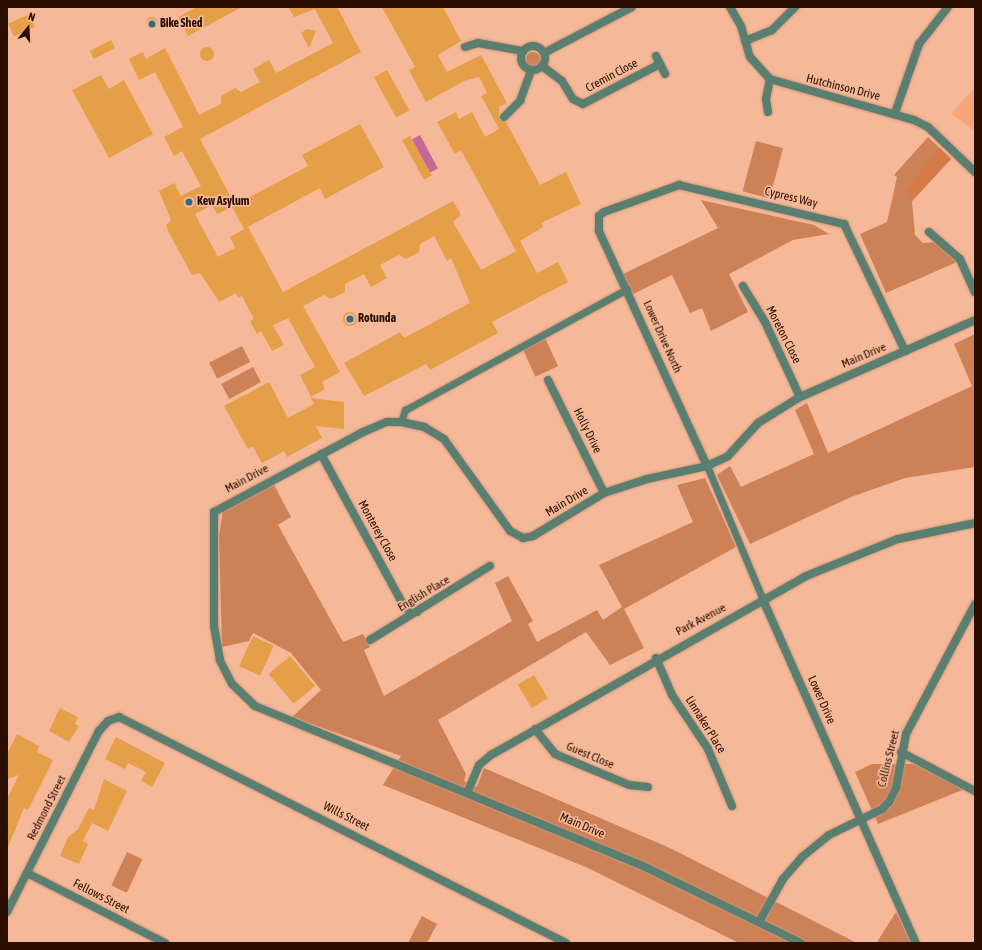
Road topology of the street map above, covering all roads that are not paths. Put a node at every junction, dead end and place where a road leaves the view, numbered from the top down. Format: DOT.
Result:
graph roads {
  1 [pos="632,7"];
  2 [pos="730,7"];
  3 [pos="795,7"];
  4 [pos="948,7"];
  5 [pos="745,41"];
  6 [pos="465,47"];
  7 [pos="523,51"];
  8 [pos="544,53"];
  9 [pos="656,56"];
  10 [pos="660,64"];
  11 [pos="542,66"];
  12 [pos="530,70"];
  13 [pos="665,74"];
  14 [pos="770,79"];
  15 [pos="768,112"];
  16 [pos="895,113"];
  17 [pos="504,117"];
  18 [pos="975,172"];
  19 [pos="599,216"];
  20 [pos="930,232"];
  21 [pos="743,286"];
  22 [pos="627,290"];
  23 [pos="975,292"];
  24 [pos="975,320"];
  25 [pos="905,351"];
  26 [pos="548,380"];
  27 [pos="800,396"];
  28 [pos="401,422"];
  29 [pos="321,454"];
  30 [pos="707,466"];
  31 [pos="604,493"];
  32 [pos="975,523"];
  33 [pos="490,566"];
  34 [pos="764,600"];
  35 [pos="975,604"];
  36 [pos="417,612"];
  37 [pos="966,621"];
  38 [pos="975,625"];
  39 [pos="370,640"];
  40 [pos="656,658"];
  41 [pos="112,718"];
  42 [pos="535,728"];
  43 [pos="901,752"];
  44 [pos="648,786"];
  45 [pos="468,791"];
  46 [pos="975,791"];
  47 [pos="732,806"];
  48 [pos="861,820"];
  49 [pos="27,873"];
  50 [pos="7,912"];
  51 [pos="759,922"];
  52 [pos="165,943"];
  53 [pos="566,943"];
  54 [pos="801,943"];
  55 [pos="916,943"];
  1 -- 8 [label="street"];
  2 -- 5 [label="street"];
  3 -- 5 [label="street"];
  4 -- 16 [label="street"];
  5 -- 14 [label="street"];
  6 -- 7 [label="street"];
  7 -- 8 [label="street"];
  7 -- 12 [label="street"];
  8 -- 11 [label="street"];
  9 -- 10 [label="street"];
  10 -- 11 [label="street, Cremin Close"];
  10 -- 13 [label="street"];
  11 -- 12 [label="street"];
  12 -- 17 [label="street"];
  14 -- 15 [label="street"];
  14 -- 16 [label="street, Hutchinson Drive"];
  16 -- 18 [label="street, Hutchinson Drive"];
  19 -- 22 [label="street, Lower Drive North"];
  19 -- 25 [label="street, Cypress Way"];
  20 -- 23 [label="street"];
  21 -- 27 [label="street, Moreton Close"];
  22 -- 28 [label="street"];
  22 -- 30 [label="street, Lower Drive North"];
  24 -- 25 [label="street, Main Drive"];
  25 -- 27 [label="street, Main Drive"];
  26 -- 31 [label="street, Holly Drive"];
  27 -- 30 [label="street, Main Drive"];
  28 -- 29 [label="street, Main Drive"];
  28 -- 31 [label="street, Main Drive"];
  29 -- 36 [label="street, Monterey Close"];
  29 -- 45 [label="street, Main Drive"];
  30 -- 31 [label="street, Main Drive"];
  30 -- 34 [label="street, Lower Drive"];
  32 -- 34 [label="street, Park Avenue"];
  33 -- 36 [label="street, English Place"];
  34 -- 40 [label="street, Park Avenue"];
  34 -- 48 [label="street, Lower Drive"];
  35 -- 37 [label="street, Collins Street"];
  36 -- 39 [label="street, English Place"];
  37 -- 38 [label="street"];
  37 -- 43 [label="street, Collins Street"];
  40 -- 42 [label="street, Park Avenue"];
  40 -- 47 [label="street, Linnaker Place"];
  41 -- 49 [label="street, Redmond Street"];
  41 -- 53 [label="street, Wills Street"];
  42 -- 44 [label="street, Guest Close"];
  42 -- 45 [label="street, Park Avenue"];
  43 -- 46 [label="street"];
  43 -- 48 [label="street, Collins Street"];
  45 -- 51 [label="street, Main Drive"];
  48 -- 51 [label="street, Collins Street"];
  48 -- 55 [label="street, Lower Drive"];
  49 -- 50 [label="street, Redmond Street"];
  49 -- 52 [label="street, Fellows Street"];
  51 -- 54 [label="street, Main Drive"];
}
